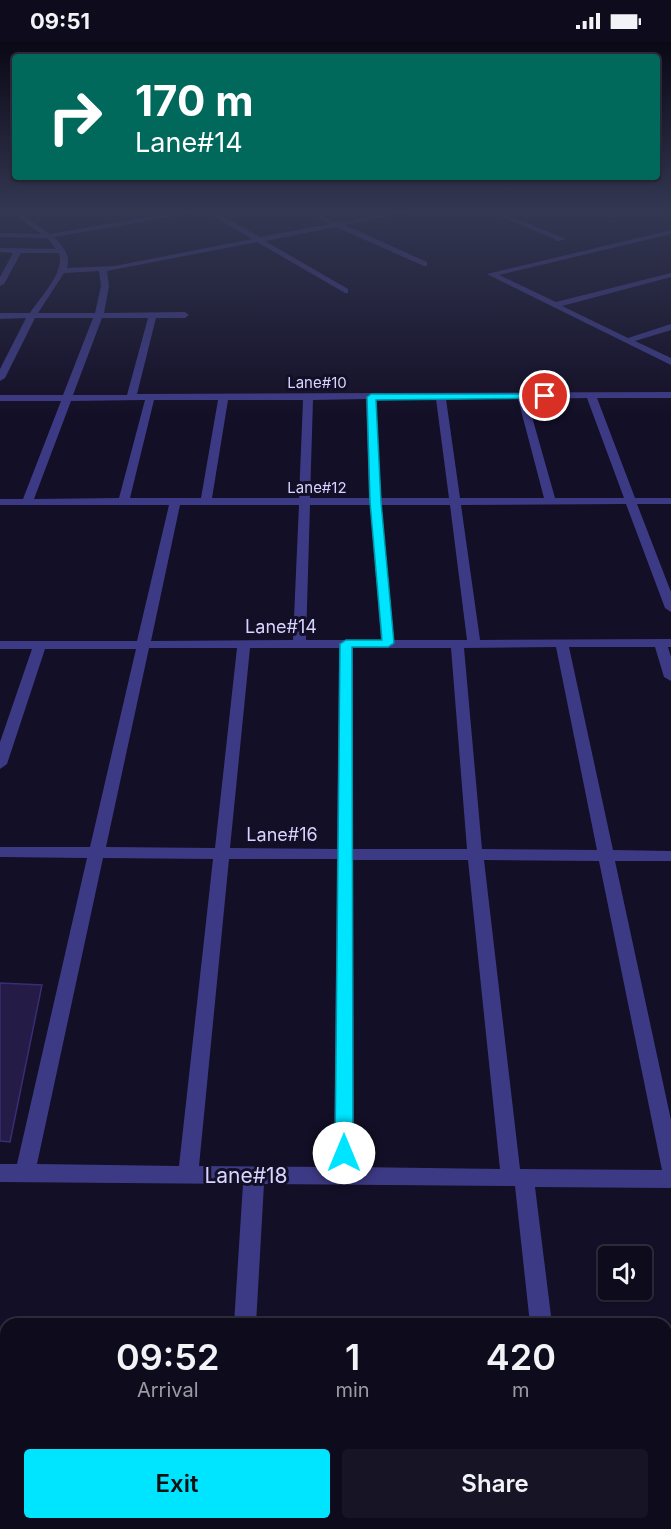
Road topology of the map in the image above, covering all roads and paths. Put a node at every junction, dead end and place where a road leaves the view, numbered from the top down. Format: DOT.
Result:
graph roads {
  1 [pos="57,278"];
  2 [pos="105,278"];
  3 [pos="324,278"];
  4 [pos="500,278"];
  5 [pos="658,278"];
  6 [pos="345,291"];
  7 [pos="555,305"];
  8 [pos="99,314"];
  9 [pos="153,314"];
  10 [pos="185,315"];
  11 [pos="0,316"];
  12 [pos="32,316"];
  13 [pos="671,327"];
  14 [pos="626,341"];
  15 [pos="671,362"];
  16 [pos="0,378"];
  17 [pos="591,396"];
  18 [pos="671,396"];
  19 [pos="371,397"];
  20 [pos="441,397"];
  21 [pos="522,397"];
  22 [pos="0,398"];
  23 [pos="67,398"];
  24 [pos="131,398"];
  25 [pos="150,398"];
  26 [pos="223,398"];
  27 [pos="308,398"];
  28 [pos="453,501"];
  29 [pos="550,501"];
  30 [pos="630,501"];
  31 [pos="671,501"];
  32 [pos="0,502"];
  33 [pos="27,502"];
  34 [pos="124,502"];
  35 [pos="175,502"];
  36 [pos="206,502"];
  37 [pos="304,502"];
  38 [pos="375,502"];
  39 [pos="671,608"];
  40 [pos="466,642"];
  41 [pos="388,643"];
  42 [pos="562,643"];
  43 [pos="666,643"];
  44 [pos="40,644"];
  45 [pos="144,644"];
  46 [pos="244,644"];
  47 [pos="299,644"];
  48 [pos="346,644"];
  49 [pos="0,645"];
  50 [pos="671,677"];
  51 [pos="0,764"];
  52 [pos="0,852"];
  53 [pos="97,853"];
  54 [pos="223,854"];
  55 [pos="345,854"];
  56 [pos="475,855"];
  57 [pos="606,856"];
  58 [pos="671,856"];
  59 [pos="671,1167"];
  60 [pos="0,1173"];
  61 [pos="25,1173"];
  62 [pos="189,1175"];
  63 [pos="254,1175"];
  64 [pos="344,1176"];
  65 [pos="518,1177"];
  66 [pos="671,1179"];
  67 [pos="245,1318"];
  68 [pos="540,1318"];
  1 -- 12 [label="street"];
  2 -- 8 [label="street"];
  3 -- 6 [label="street"];
  4 -- 7 [label="street"];
  5 -- 7 [label="street"];
  7 -- 14 [label="street"];
  8 -- 9 [label="street"];
  8 -- 12 [label="street"];
  8 -- 23 [label="street"];
  9 -- 10 [label="street"];
  9 -- 24 [label="street"];
  11 -- 12 [label="street"];
  12 -- 16 [label="street"];
  13 -- 14 [label="street"];
  14 -- 15 [label="street"];
  17 -- 18 [label="street, Lane#10"];
  17 -- 21 [label="street, Lane#10"];
  17 -- 30 [label="street"];
  19 -- 20 [label="street, Lane#10"];
  19 -- 27 [label="street, Lane#10"];
  19 -- 38 [label="street"];
  20 -- 21 [label="street, Lane#10"];
  20 -- 28 [label="street"];
  21 -- 29 [label="street"];
  22 -- 23 [label="street, Lane#10"];
  23 -- 24 [label="street, Lane#10"];
  23 -- 33 [label="street"];
  24 -- 25 [label="street, Lane#10"];
  25 -- 26 [label="street, Lane#10"];
  25 -- 34 [label="street"];
  26 -- 27 [label="street, Lane#10"];
  26 -- 36 [label="street"];
  27 -- 37 [label="street"];
  28 -- 29 [label="street, Lane#12"];
  28 -- 38 [label="street, Lane#12"];
  28 -- 40 [label="street"];
  29 -- 30 [label="street, Lane#12"];
  30 -- 31 [label="street, Lane#12"];
  30 -- 39 [label="street"];
  32 -- 33 [label="street, Lane#12"];
  33 -- 34 [label="street, Lane#12"];
  34 -- 35 [label="street, Lane#12"];
  35 -- 36 [label="street, Lane#12"];
  35 -- 45 [label="street"];
  36 -- 37 [label="street, Lane#12"];
  37 -- 38 [label="street, Lane#12"];
  37 -- 47 [label="street"];
  38 -- 41 [label="street"];
  40 -- 41 [label="street, Lane#14"];
  40 -- 42 [label="street, Lane#14"];
  40 -- 56 [label="street"];
  41 -- 48 [label="street, Lane#14"];
  42 -- 43 [label="street, Lane#14"];
  42 -- 57 [label="street"];
  43 -- 50 [label="street"];
  44 -- 45 [label="street, Lane#14"];
  44 -- 49 [label="street, Lane#14"];
  44 -- 51 [label="street"];
  45 -- 46 [label="street, Lane#14"];
  45 -- 53 [label="street"];
  46 -- 47 [label="street, Lane#14"];
  46 -- 54 [label="street"];
  47 -- 48 [label="street, Lane#14"];
  48 -- 55 [label="street"];
  52 -- 53 [label="street, Lane#16"];
  53 -- 54 [label="street, Lane#16"];
  53 -- 61 [label="street"];
  54 -- 55 [label="street, Lane#16"];
  54 -- 62 [label="street"];
  55 -- 56 [label="street, Lane#16"];
  55 -- 64 [label="street"];
  56 -- 57 [label="street, Lane#16"];
  56 -- 65 [label="street"];
  57 -- 58 [label="street, Lane#16"];
  57 -- 59 [label="street"];
  60 -- 61 [label="street, Lane#18"];
  61 -- 62 [label="street, Lane#18"];
  62 -- 63 [label="street, Lane#18"];
  63 -- 64 [label="street, Lane#18"];
  63 -- 67 [label="street"];
  64 -- 65 [label="street, Lane#18"];
  65 -- 66 [label="street, Lane#18"];
  65 -- 68 [label="street"];
}
